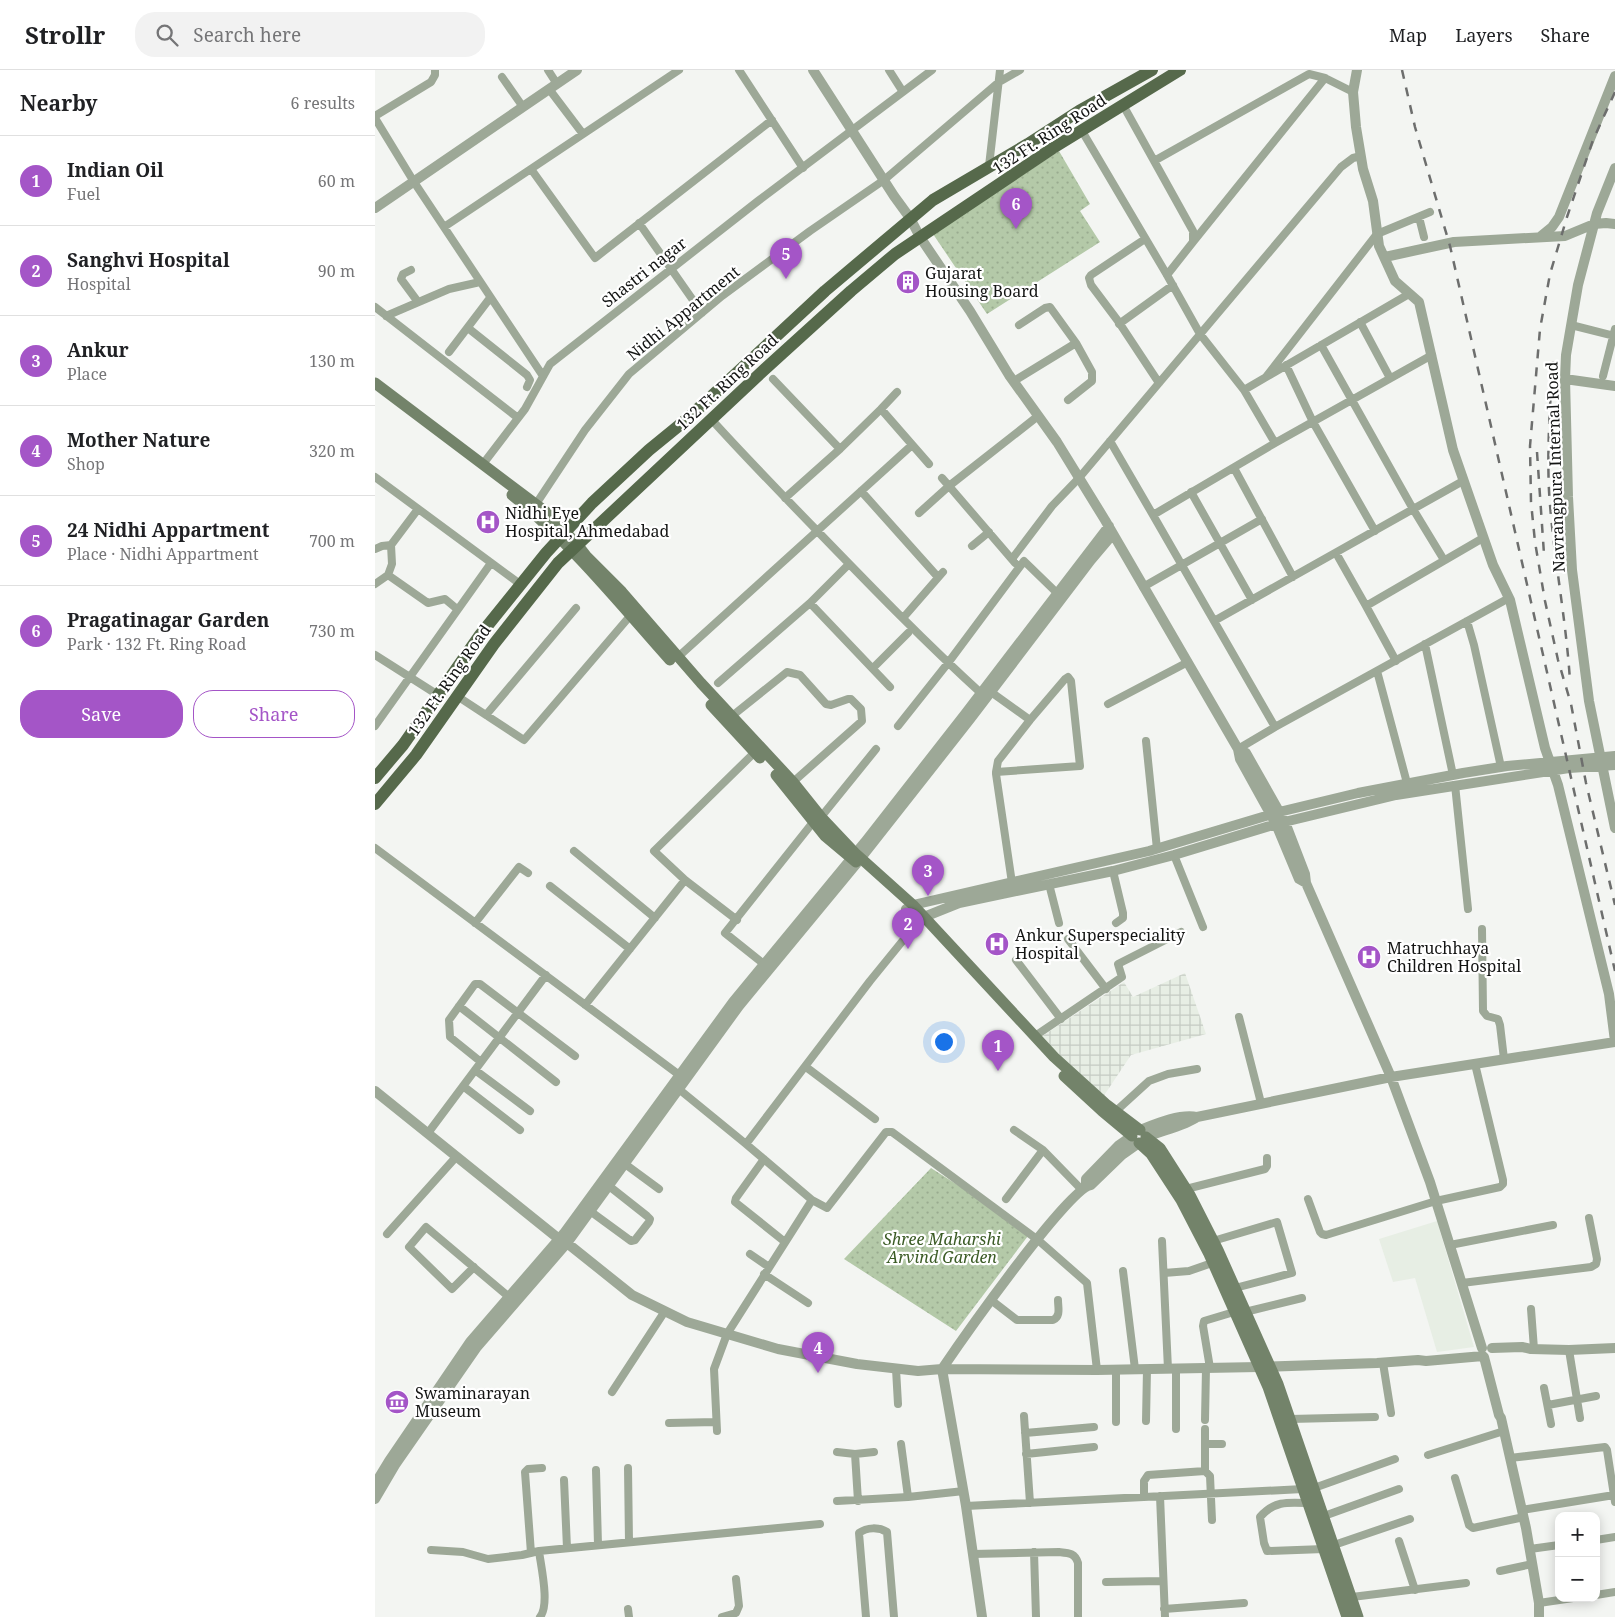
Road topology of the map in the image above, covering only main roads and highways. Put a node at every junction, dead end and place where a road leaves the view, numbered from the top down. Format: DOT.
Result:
graph roads {
  1 [pos="1152,70"];
  2 [pos="1180,70"];
  3 [pos="375,383"];
  4 [pos="375,393"];
  5 [pos="562,535"];
  6 [pos="574,547"];
  7 [pos="379,764"];
  8 [pos="375,778"];
  9 [pos="375,804"];
  10 [pos="817,819"];
  11 [pos="921,919"];
  12 [pos="1139,1136"];
  13 [pos="1239,1312"];
  14 [pos="1264,1367"];
  15 [pos="1309,1488"];
  16 [pos="1329,1547"];
  17 [pos="1347,1617"];
  18 [pos="1358,1617"];
  1 -- 5 [label="main road, 132 Ft. Ring Road"];
  2 -- 6 [label="main road, 132 Ft. Ring Road"];
  3 -- 5 [label="main road"];
  4 -- 5 [label="main road"];
  5 -- 6 [label="main road"];
  5 -- 7 [label="main road, 132 Ft. Ring Road"];
  6 -- 9 [label="main road, 132 Ft. Ring Road"];
  6 -- 10 [label="main road"];
  6 -- 10 [label="main road"];
  7 -- 8 [label="main road, 132 Ft. Ring Road"];
  10 -- 11 [label="main road"];
  11 -- 12 [label="main road"];
  11 -- 12 [label="main road"];
  12 -- 13 [label="main road"];
  12 -- 13 [label="main road"];
  13 -- 14 [label="main road"];
  14 -- 15 [label="main road"];
  14 -- 15 [label="main road"];
  15 -- 16 [label="main road"];
  15 -- 16 [label="main road"];
  16 -- 17 [label="main road"];
  16 -- 18 [label="main road"];
}
